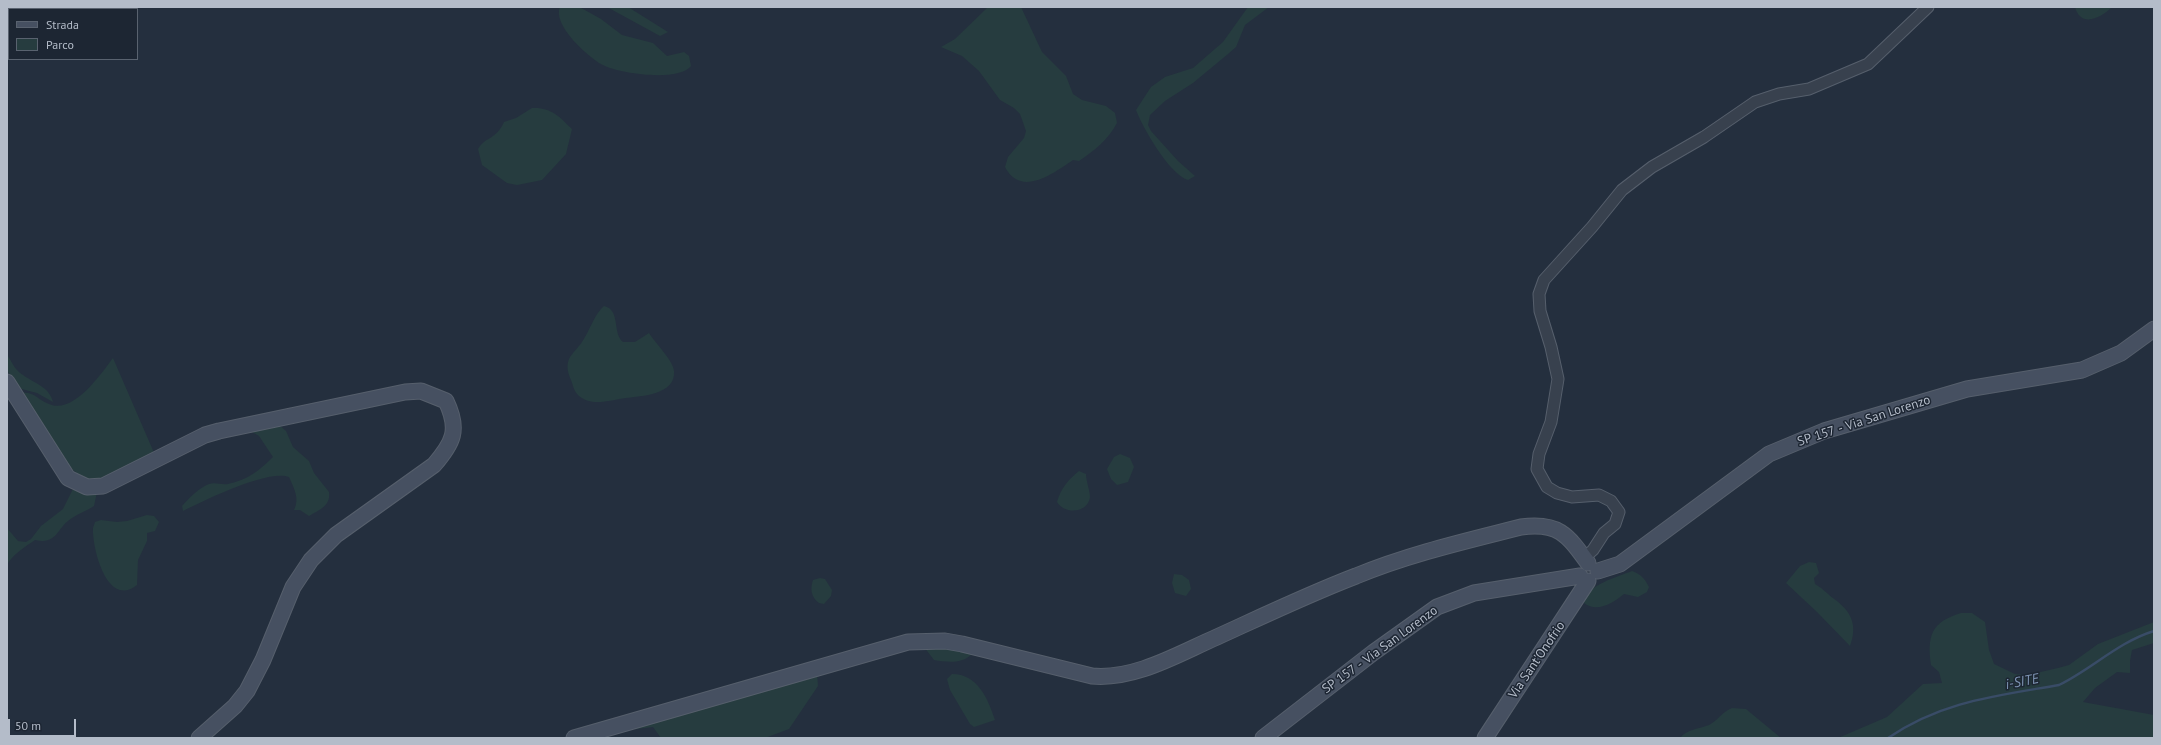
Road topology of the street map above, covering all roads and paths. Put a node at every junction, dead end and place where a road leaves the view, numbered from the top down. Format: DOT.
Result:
graph roads {
  1 [pos="1928,7"];
  2 [pos="2154,329"];
  3 [pos="7,382"];
  4 [pos="1588,570"];
  5 [pos="199,738"];
  6 [pos="574,738"];
  7 [pos="1263,738"];
  8 [pos="1485,738"];
  1 -- 4 [label="street"];
  2 -- 4 [label="street, SP 157 - Via San Lorenzo"];
  3 -- 5 [label="street"];
  4 -- 6 [label="street"];
  4 -- 7 [label="street, SP 157 - Via San Lorenzo"];
  4 -- 8 [label="street, Via Sant'Onofrio"];
}
